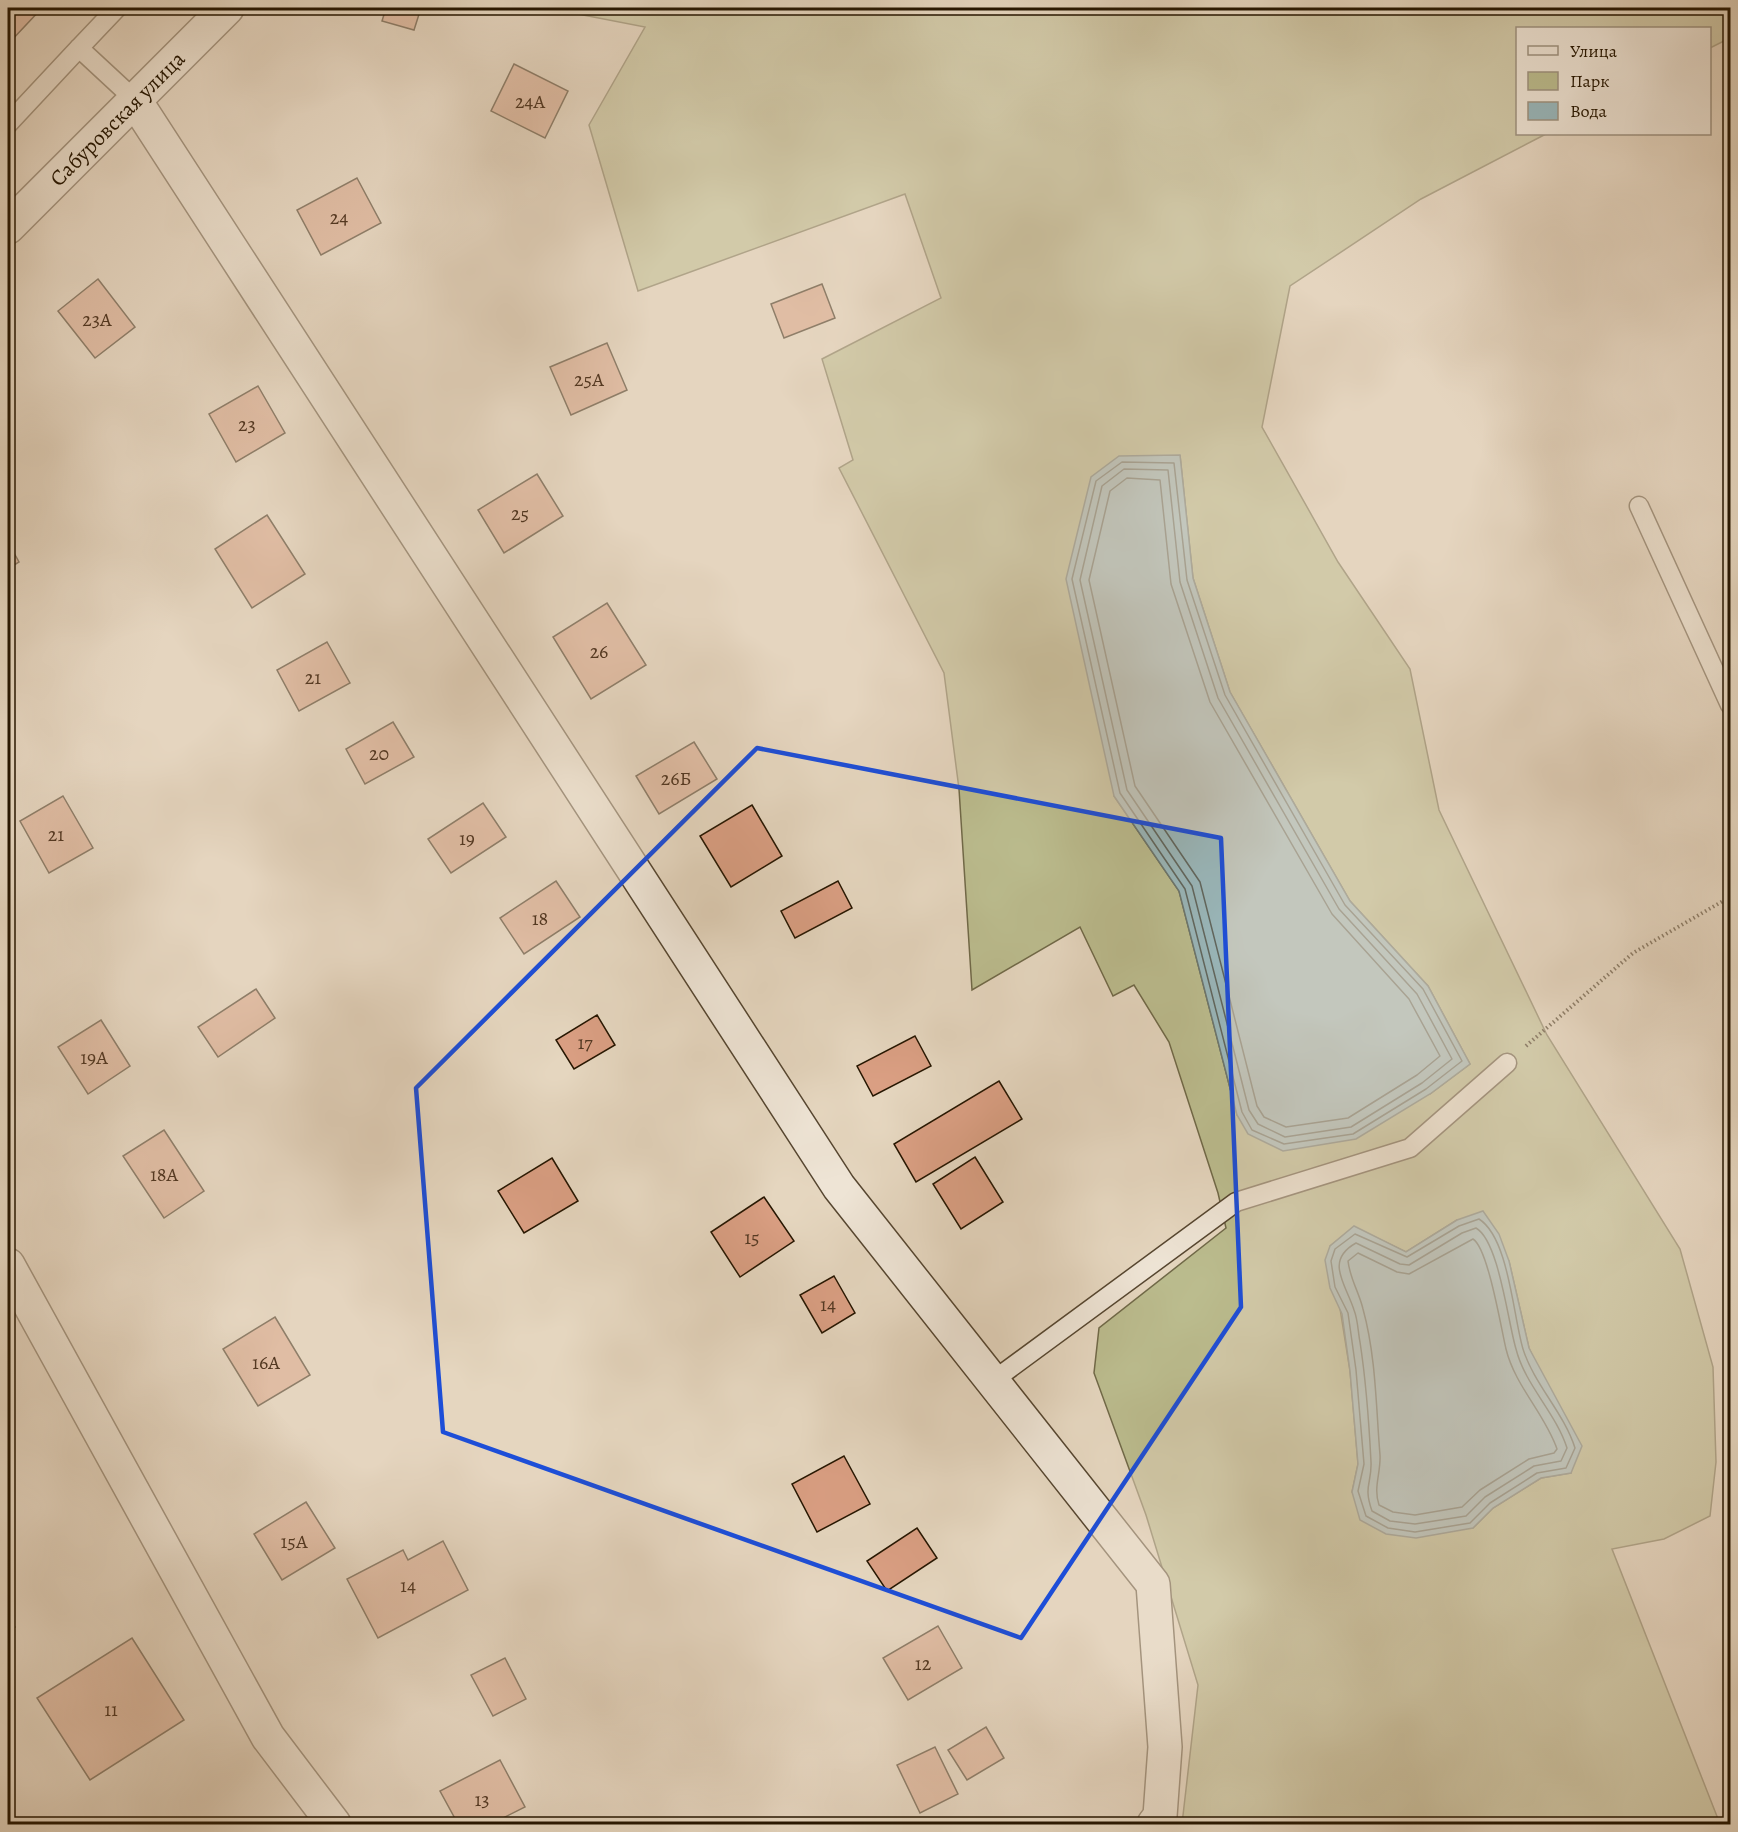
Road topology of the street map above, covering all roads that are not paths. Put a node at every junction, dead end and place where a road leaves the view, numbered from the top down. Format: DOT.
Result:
graph roads {
  1 [pos="117,8"];
  2 [pos="227,8"];
  3 [pos="79,48"];
  4 [pos="134,99"];
  5 [pos="8,124"];
  6 [pos="8,227"];
  7 [pos="1640,506"];
  8 [pos="1731,705"];
  9 [pos="1507,1063"];
  10 [pos="8,1265"];
  11 [pos="994,1380"];
  12 [pos="334,1824"];
  13 [pos="1154,1824"];
  1 -- 3 [label="lane"];
  2 -- 4 [label="street, Сабуровская улица"];
  3 -- 4 [label="lane"];
  3 -- 5 [label="lane"];
  4 -- 6 [label="street, Сабуровская улица"];
  4 -- 11 [label="street"];
  7 -- 8 [label="lane"];
  9 -- 11 [label="lane"];
  10 -- 12 [label="street"];
  11 -- 13 [label="street"];
}
